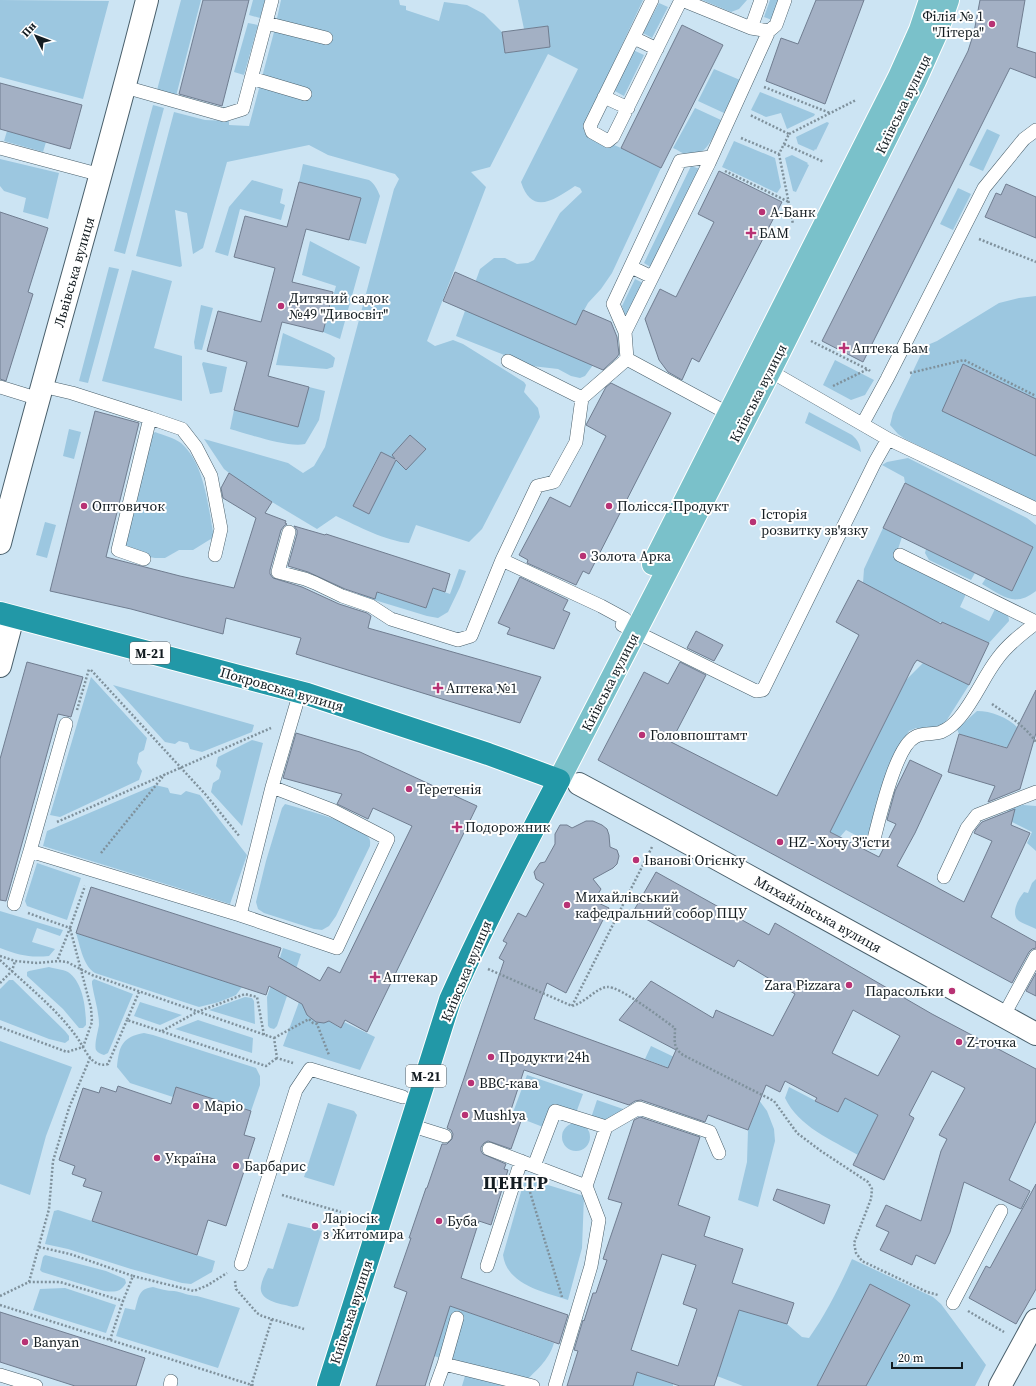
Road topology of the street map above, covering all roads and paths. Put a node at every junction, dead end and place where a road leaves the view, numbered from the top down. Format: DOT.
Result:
graph roads {
  1 [pos="147,0"];
  2 [pos="272,0"];
  3 [pos="652,0"];
  4 [pos="682,0"];
  5 [pos="761,0"];
  6 [pos="785,0"];
  7 [pos="930,0"];
  8 [pos="948,0"];
  9 [pos="266,23"];
  10 [pos="751,28"];
  11 [pos="769,31"];
  12 [pos="326,38"];
  13 [pos="634,38"];
  14 [pos="657,49"];
  15 [pos="251,78"];
  16 [pos="747,80"];
  17 [pos="125,87"];
  18 [pos="305,94"];
  19 [pos="604,97"];
  20 [pos="856,100"];
  21 [pos="628,108"];
  22 [pos="734,108"];
  23 [pos="830,113"];
  24 [pos="1036,130"];
  25 [pos="724,131"];
  26 [pos="789,134"];
  27 [pos="784,144"];
  28 [pos="0,148"];
  29 [pos="779,154"];
  30 [pos="710,160"];
  31 [pos="824,162"];
  32 [pos="101,175"];
  33 [pos="789,202"];
  34 [pos="793,224"];
  35 [pos="962,232"];
  36 [pos="1036,262"];
  37 [pos="631,267"];
  38 [pos="652,277"];
  39 [pos="625,332"];
  40 [pos="811,341"];
  41 [pos="627,360"];
  42 [pos="508,361"];
  43 [pos="868,369"];
  44 [pos="770,371"];
  45 [pos="887,379"];
  46 [pos="0,386"];
  47 [pos="41,392"];
  48 [pos="814,396"];
  49 [pos="1036,396"];
  50 [pos="582,398"];
  51 [pos="729,414"];
  52 [pos="150,418"];
  53 [pos="863,423"];
  54 [pos="888,439"];
  55 [pos="1036,509"];
  56 [pos="289,532"];
  57 [pos="0,543"];
  58 [pos="214,555"];
  59 [pos="900,556"];
  60 [pos="144,560"];
  61 [pos="502,560"];
  62 [pos="7,615"];
  63 [pos="1036,622"];
  64 [pos="628,625"];
  65 [pos="0,666"];
  66 [pos="300,692"];
  67 [pos="976,694"];
  68 [pos="66,724"];
  69 [pos="273,727"];
  70 [pos="1036,742"];
  71 [pos="180,768"];
  72 [pos="165,774"];
  73 [pos="561,780"];
  74 [pos="272,787"];
  75 [pos="1036,792"];
  76 [pos="662,828"];
  77 [pos="36,829"];
  78 [pos="873,842"];
  79 [pos="30,851"];
  80 [pos="256,856"];
  81 [pos="90,869"];
  82 [pos="944,877"];
  83 [pos="14,904"];
  84 [pos="240,915"];
  85 [pos="70,928"];
  86 [pos="0,956"];
  87 [pos="1036,956"];
  88 [pos="0,960"];
  89 [pos="468,960"];
  90 [pos="15,961"];
  91 [pos="57,961"];
  92 [pos="80,969"];
  93 [pos="12,971"];
  94 [pos="0,983"];
  95 [pos="139,992"];
  96 [pos="572,1006"];
  97 [pos="197,1012"];
  98 [pos="1004,1016"];
  99 [pos="127,1020"];
  100 [pos="0,1027"];
  101 [pos="161,1031"];
  102 [pos="264,1034"];
  103 [pos="1036,1034"];
  104 [pos="274,1038"];
  105 [pos="83,1047"];
  106 [pos="90,1058"];
  107 [pos="277,1058"];
  108 [pos="332,1062"];
  109 [pos="310,1068"];
  110 [pos="403,1097"];
  111 [pos="410,1125"];
  112 [pos="606,1127"];
  113 [pos="445,1136"];
  114 [pos="489,1149"];
  115 [pos="719,1153"];
  116 [pos="521,1161"];
  117 [pos="534,1166"];
  118 [pos="586,1186"];
  119 [pos="264,1190"];
  120 [pos="1001,1211"];
  121 [pos="342,1212"];
  122 [pos="39,1247"];
  123 [pos="241,1264"];
  124 [pos="487,1266"];
  125 [pos="132,1276"];
  126 [pos="29,1282"];
  127 [pos="208,1284"];
  128 [pos="0,1296"];
  129 [pos="123,1301"];
  130 [pos="954,1303"];
  131 [pos="0,1304"];
  132 [pos="457,1318"];
  133 [pos="272,1319"];
  134 [pos="1036,1320"];
  135 [pos="304,1329"];
  136 [pos="572,1329"];
  137 [pos="110,1340"];
  138 [pos="1023,1343"];
  139 [pos="444,1364"];
  140 [pos="0,1375"];
  141 [pos="251,1385"];
  142 [pos="36,1386"];
  143 [pos="255,1386"];
  144 [pos="312,1386"];
  145 [pos="328,1386"];
  146 [pos="436,1386"];
  147 [pos="533,1386"];
  148 [pos="555,1386"];
  149 [pos="1000,1386"];
  1 -- 17 [label="street, Львівська вулиця"];
  2 -- 9 [label="lane"];
  3 -- 13 [label="lane"];
  4 -- 10 [label="lane"];
  4 -- 14 [label="lane"];
  5 -- 10 [label="lane"];
  6 -- 11 [label="lane"];
  7 -- 51 [label="main road, Київська вулиця"];
  8 -- 44 [label="main road, Київська вулиця"];
  9 -- 12 [label="lane"];
  9 -- 15 [label="lane"];
  10 -- 11 [label="lane"];
  11 -- 16 [label="lane"];
  13 -- 14 [label="lane"];
  13 -- 19 [label="lane"];
  14 -- 21 [label="lane"];
  15 -- 17 [label="lane"];
  15 -- 18 [label="lane"];
  16 -- 22 [label="lane"];
  16 -- 23 [label="path"];
  17 -- 32 [label="street, Львівська вулиця"];
  19 -- 21 [label="lane"];
  19 -- 21 [label="lane"];
  20 -- 23 [label="path"];
  22 -- 25 [label="lane"];
  22 -- 26 [label="path"];
  23 -- 26 [label="path"];
  24 -- 35 [label="lane"];
  25 -- 29 [label="path"];
  25 -- 30 [label="lane"];
  26 -- 27 [label="path"];
  27 -- 29 [label="path"];
  27 -- 31 [label="path"];
  28 -- 32 [label="lane"];
  29 -- 33 [label="path"];
  30 -- 33 [label="path"];
  30 -- 37 [label="lane"];
  30 -- 38 [label="lane"];
  32 -- 47 [label="street, Львівська вулиця"];
  33 -- 34 [label="path"];
  35 -- 36 [label="path"];
  35 -- 45 [label="lane"];
  37 -- 38 [label="lane"];
  37 -- 39 [label="lane"];
  38 -- 39 [label="lane"];
  39 -- 41 [label="lane"];
  40 -- 43 [label="path"];
  41 -- 50 [label="lane"];
  41 -- 51 [label="lane"];
  42 -- 50 [label="lane"];
  43 -- 45 [label="path"];
  43 -- 48 [label="path"];
  44 -- 48 [label="lane"];
  44 -- 64 [label="main road, Київська вулиця"];
  45 -- 49 [label="path"];
  45 -- 53 [label="lane"];
  46 -- 47 [label="lane"];
  47 -- 52 [label="lane"];
  47 -- 57 [label="street, Львівська вулиця"];
  48 -- 53 [label="lane"];
  50 -- 61 [label="lane"];
  51 -- 64 [label="main road, Київська вулиця"];
  52 -- 58 [label="lane"];
  52 -- 60 [label="lane"];
  53 -- 54 [label="lane"];
  54 -- 55 [label="lane"];
  54 -- 64 [label="lane"];
  56 -- 61 [label="lane"];
  59 -- 63 [label="lane"];
  61 -- 64 [label="lane"];
  62 -- 65 [label="street"];
  62 -- 66 [label="highway, Покровська вулиця / М-21"];
  63 -- 67 [label="lane"];
  64 -- 73 [label="main road, Київська вулиця"];
  66 -- 73 [label="highway, Покровська вулиця / М-21"];
  66 -- 74 [label="lane"];
  67 -- 70 [label="path"];
  67 -- 78 [label="lane"];
  68 -- 71 [label="path"];
  68 -- 77 [label="lane"];
  69 -- 71 [label="path"];
  71 -- 72 [label="path"];
  71 -- 80 [label="path"];
  72 -- 77 [label="path"];
  72 -- 81 [label="path"];
  73 -- 76 [label="street, Михайлівська вулиця"];
  73 -- 89 [label="highway, Київська вулиця / М-21"];
  73 -- 110 [label="highway, Київська вулиця / М-21"];
  74 -- 80 [label="lane"];
  74 -- 84 [label="lane"];
  75 -- 82 [label="lane"];
  76 -- 96 [label="path"];
  76 -- 98 [label="street, Михайлівська вулиця"];
  77 -- 79 [label="lane"];
  79 -- 81 [label="lane"];
  79 -- 83 [label="lane"];
  80 -- 84 [label="lane"];
  81 -- 84 [label="lane"];
  81 -- 85 [label="path"];
  83 -- 85 [label="path"];
  85 -- 91 [label="path"];
  85 -- 92 [label="path"];
  86 -- 90 [label="path"];
  87 -- 98 [label="lane"];
  88 -- 93 [label="path"];
  89 -- 96 [label="path"];
  89 -- 111 [label="highway, Київська вулиця / М-21"];
  90 -- 91 [label="path"];
  90 -- 93 [label="path"];
  91 -- 92 [label="path"];
  92 -- 95 [label="path"];
  92 -- 105 [label="path"];
  93 -- 94 [label="path"];
  93 -- 105 [label="path"];
  95 -- 97 [label="path"];
  95 -- 99 [label="path"];
  96 -- 130 [label="path"];
  97 -- 101 [label="path"];
  97 -- 102 [label="path"];
  97 -- 102 [label="path"];
  98 -- 103 [label="street, Михайлівська вулиця"];
  99 -- 101 [label="path"];
  99 -- 106 [label="path"];
  100 -- 105 [label="path"];
  101 -- 107 [label="path"];
  102 -- 104 [label="path"];
  104 -- 107 [label="path"];
  104 -- 108 [label="path"];
  105 -- 106 [label="path"];
  106 -- 122 [label="path"];
  107 -- 109 [label="path"];
  109 -- 110 [label="lane"];
  109 -- 119 [label="lane"];
  110 -- 144 [label="highway, Київська вулиця / М-21"];
  111 -- 113 [label="lane"];
  111 -- 145 [label="highway, Київська вулиця / М-21"];
  112 -- 115 [label="lane"];
  112 -- 117 [label="lane"];
  112 -- 118 [label="lane"];
  114 -- 116 [label="lane"];
  116 -- 117 [label="lane"];
  116 -- 124 [label="lane"];
  116 -- 136 [label="path"];
  117 -- 118 [label="lane"];
  118 -- 136 [label="lane"];
  119 -- 121 [label="path"];
  119 -- 123 [label="lane"];
  120 -- 130 [label="lane"];
  122 -- 125 [label="path"];
  122 -- 126 [label="path"];
  123 -- 133 [label="path"];
  125 -- 127 [label="path"];
  125 -- 129 [label="path"];
  126 -- 128 [label="path"];
  126 -- 129 [label="path"];
  129 -- 137 [label="path"];
  130 -- 138 [label="path"];
  131 -- 137 [label="path"];
  132 -- 139 [label="lane"];
  133 -- 135 [label="path"];
  133 -- 141 [label="path"];
  134 -- 138 [label="street"];
  136 -- 148 [label="lane"];
  137 -- 141 [label="path"];
  138 -- 149 [label="street"];
  139 -- 146 [label="lane"];
  139 -- 147 [label="lane"];
  140 -- 142 [label="lane"];
  141 -- 143 [label="path"];
}
